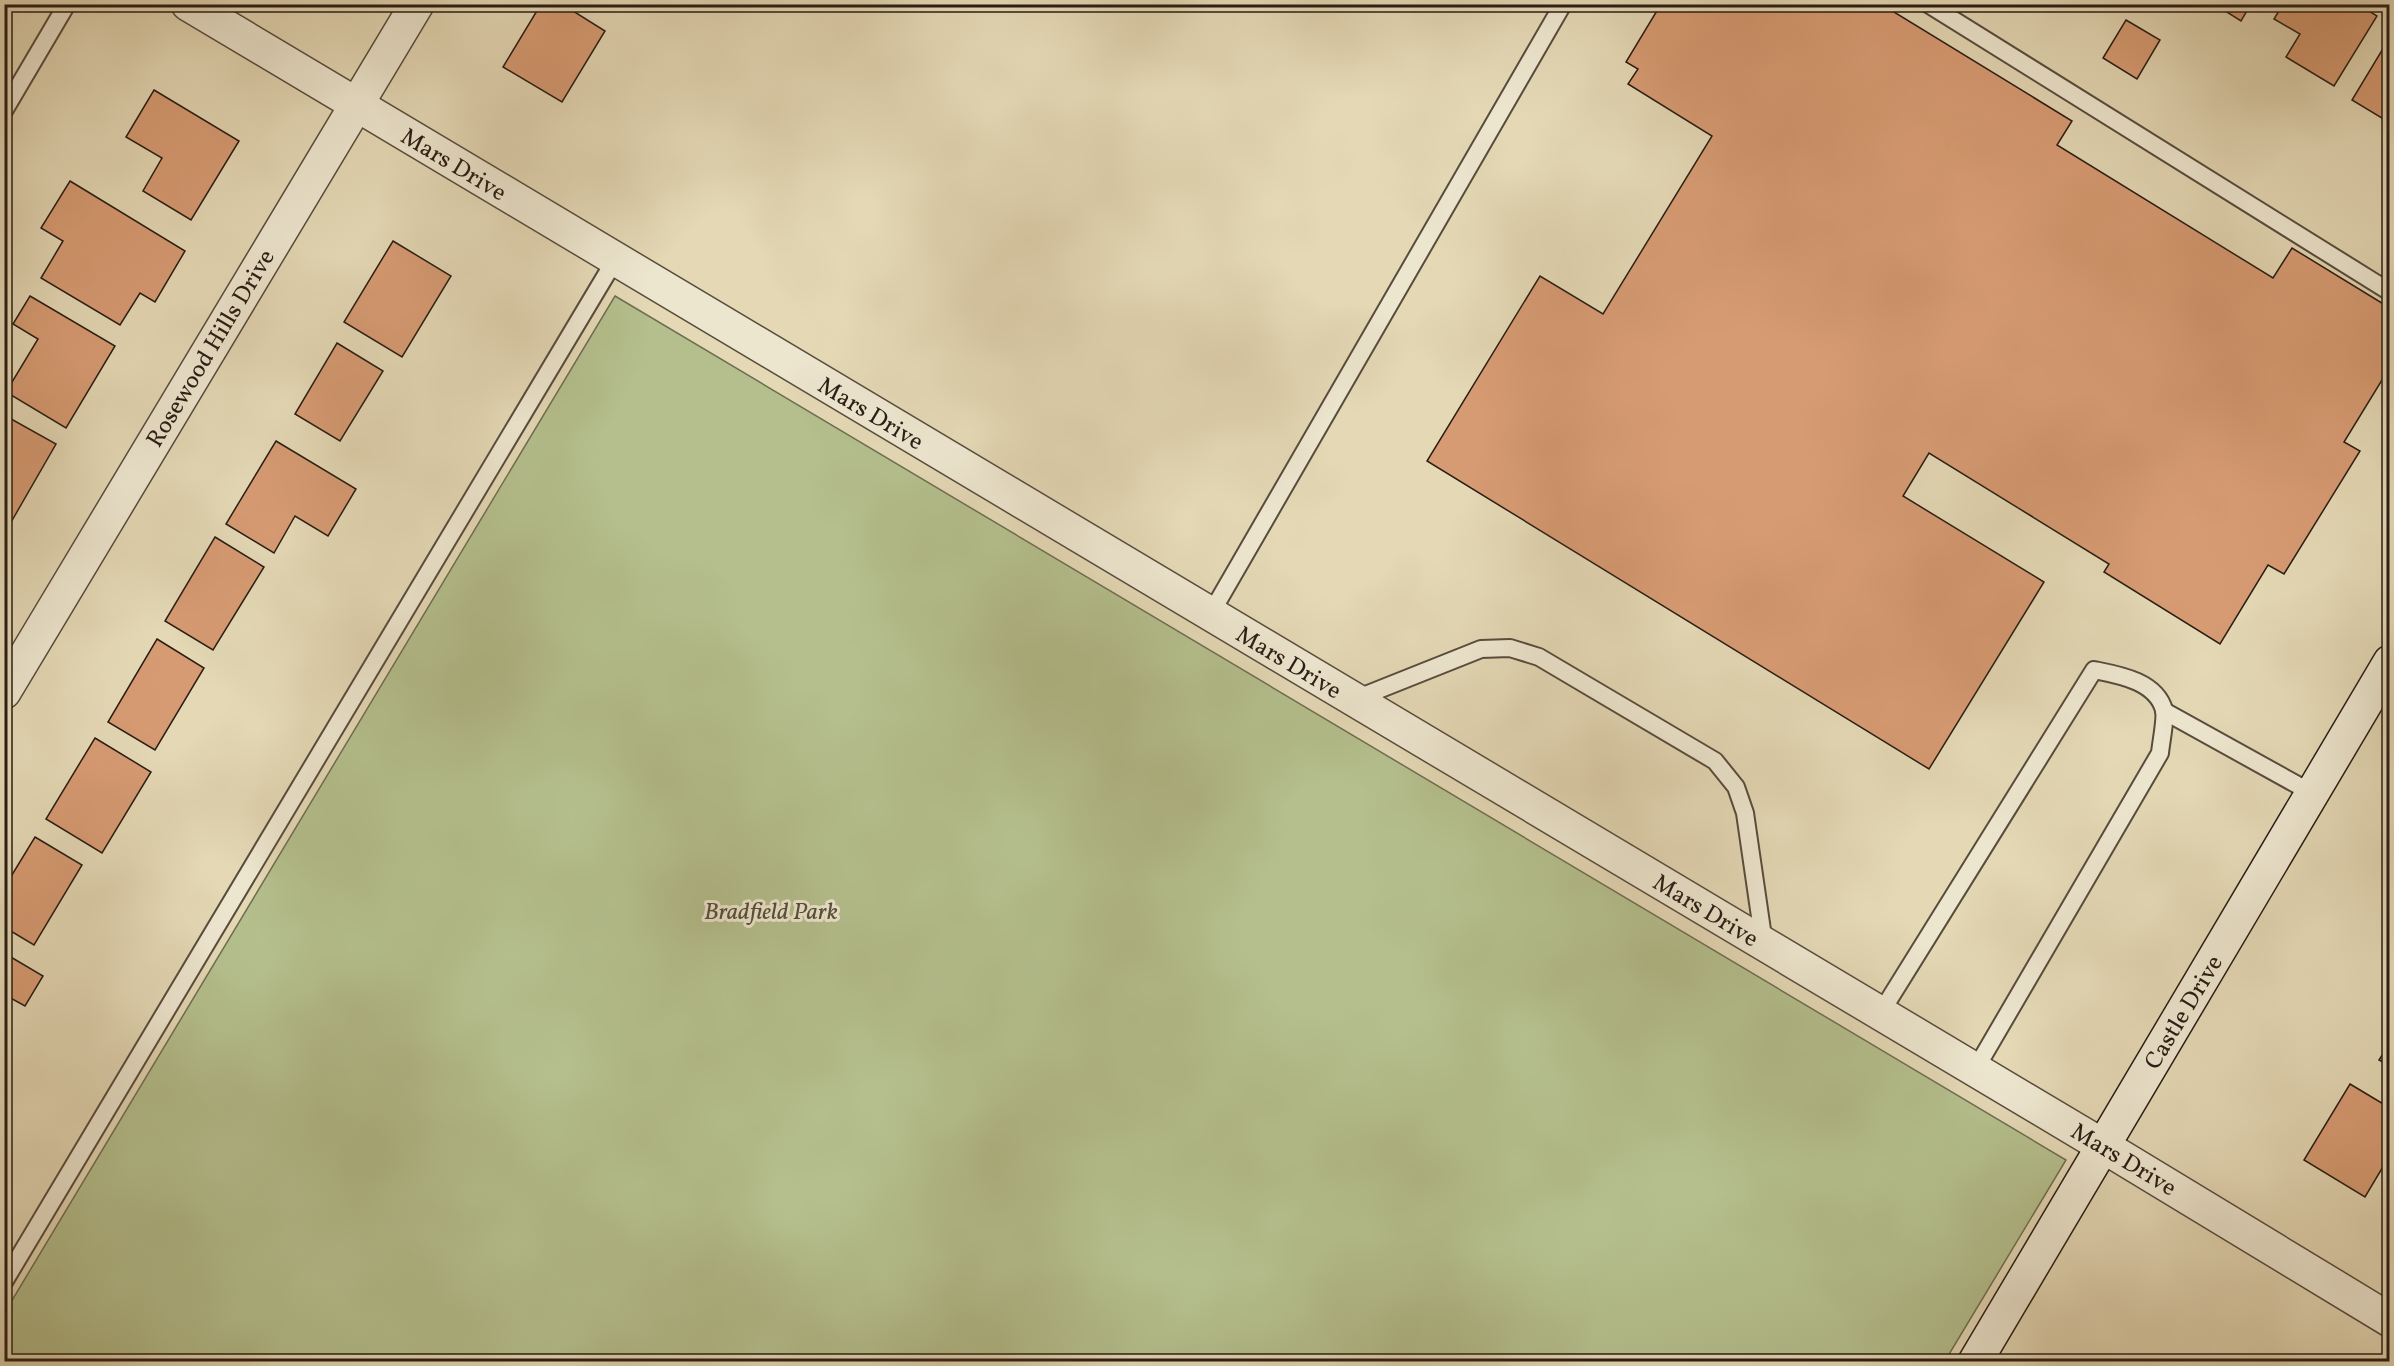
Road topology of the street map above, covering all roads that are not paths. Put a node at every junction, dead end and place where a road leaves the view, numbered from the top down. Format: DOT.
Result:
graph roads {
  1 [pos="67,4"];
  2 [pos="188,4"];
  3 [pos="417,4"];
  4 [pos="1563,4"];
  5 [pos="1928,4"];
  6 [pos="356,105"];
  7 [pos="4,111"];
  8 [pos="615,260"];
  9 [pos="2390,292"];
  10 [pos="1210,615"];
  11 [pos="2390,662"];
  12 [pos="4,692"];
  13 [pos="1353,700"];
  14 [pos="2164,711"];
  15 [pos="2312,794"];
  16 [pos="1764,945"];
  17 [pos="1880,1014"];
  18 [pos="1975,1070"];
  19 [pos="2103,1146"];
  20 [pos="4,1282"];
  21 [pos="2390,1320"];
  22 [pos="1975,1362"];
  1 -- 7 [label="lane"];
  2 -- 6 [label="street, Mars Drive"];
  3 -- 6 [label="street, Rosewood Hills Drive"];
  4 -- 10 [label="lane"];
  5 -- 9 [label="lane"];
  6 -- 8 [label="street, Mars Drive"];
  6 -- 12 [label="street, Rosewood Hills Drive"];
  8 -- 10 [label="street, Mars Drive"];
  8 -- 20 [label="lane"];
  10 -- 13 [label="street, Mars Drive"];
  11 -- 15 [label="street, Castle Drive"];
  13 -- 16 [label="street, Mars Drive"];
  13 -- 16 [label="lane"];
  14 -- 15 [label="lane"];
  14 -- 17 [label="lane"];
  14 -- 18 [label="lane"];
  15 -- 19 [label="street, Castle Drive"];
  16 -- 17 [label="street, Mars Drive"];
  17 -- 18 [label="street, Mars Drive"];
  18 -- 19 [label="street, Mars Drive"];
  19 -- 21 [label="street, Mars Drive"];
  19 -- 22 [label="street, Castle Drive"];
}
